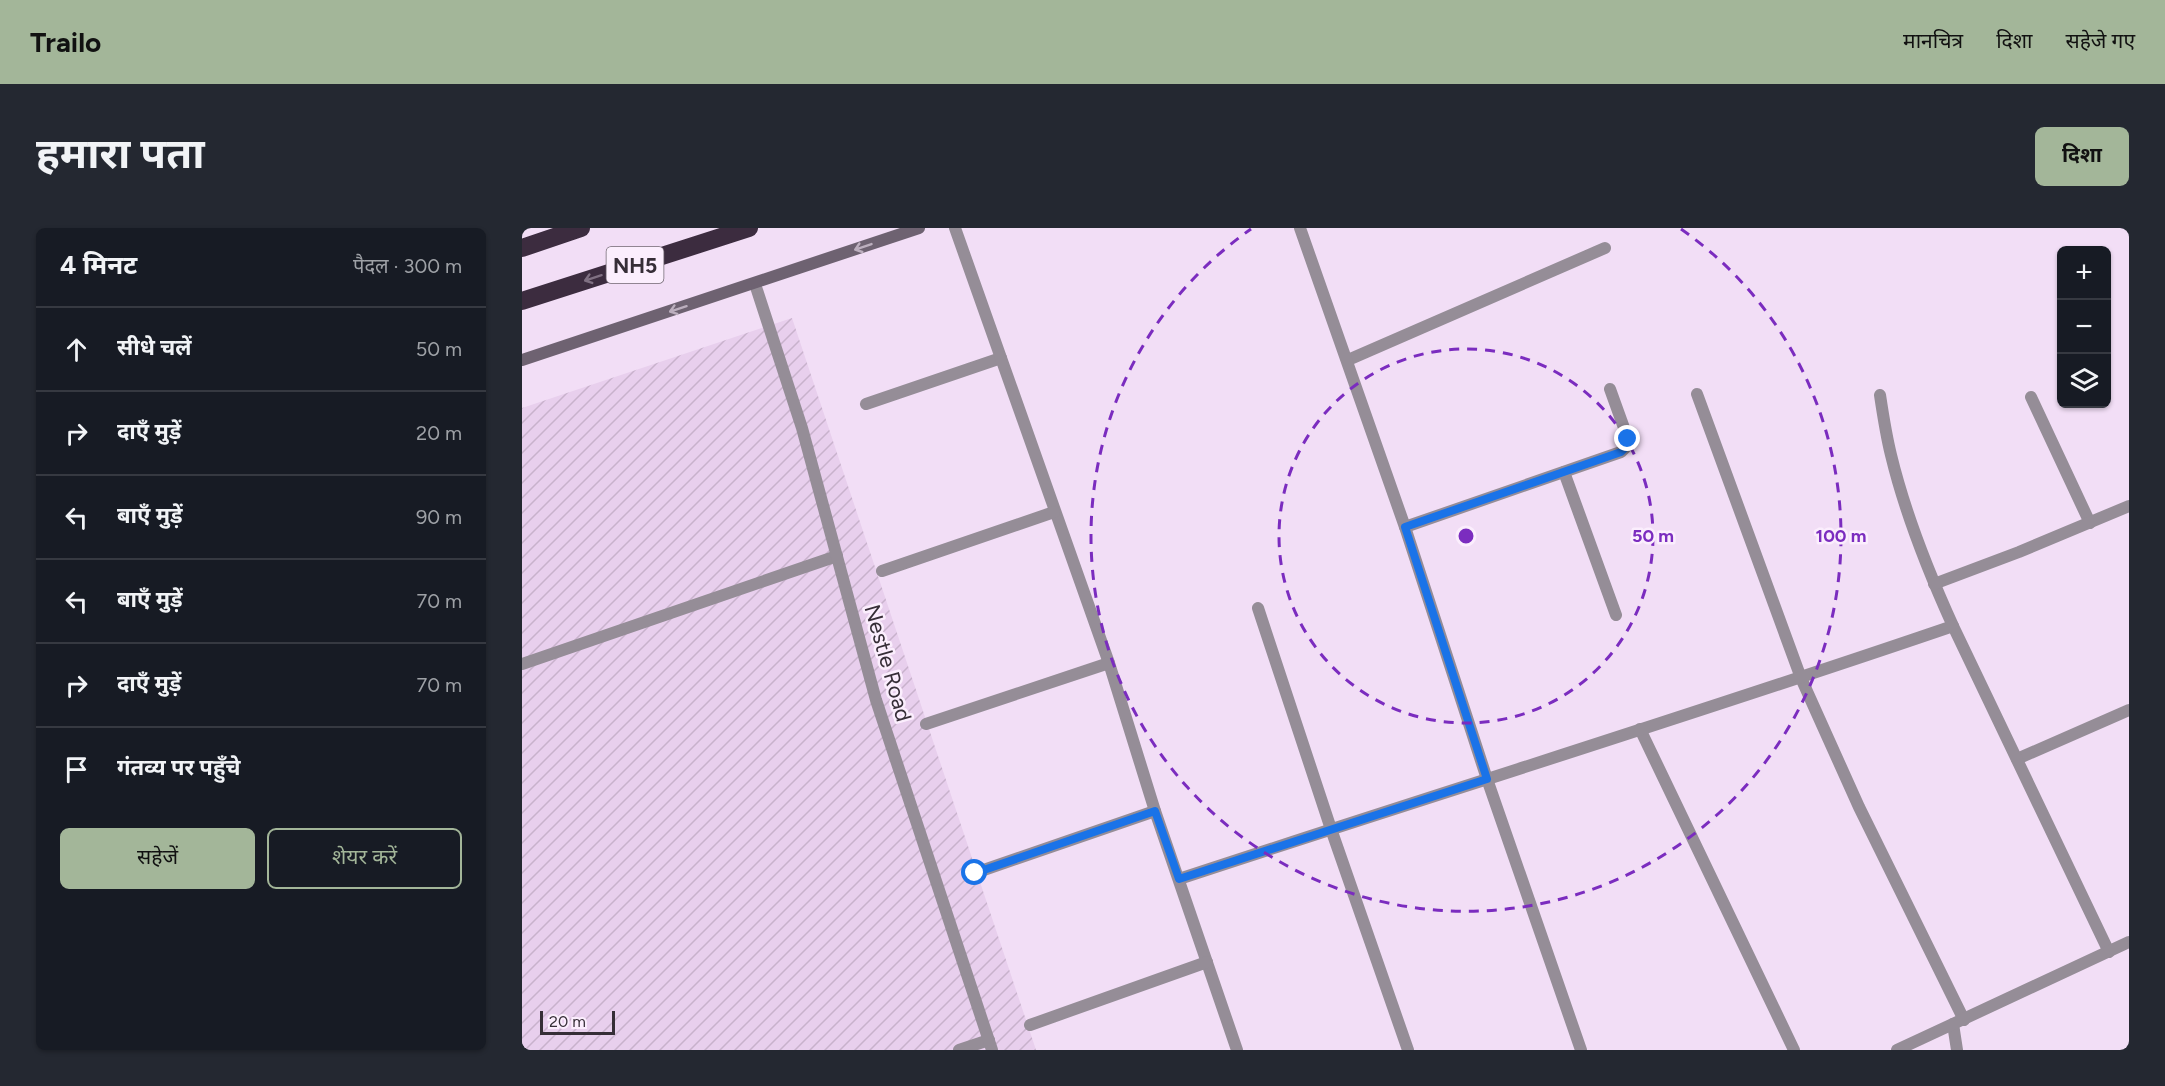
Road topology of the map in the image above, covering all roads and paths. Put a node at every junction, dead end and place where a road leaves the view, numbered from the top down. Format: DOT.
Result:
graph roads {
  1 [pos="581,228"];
  2 [pos="749,228"];
  3 [pos="919,228"];
  4 [pos="955,228"];
  5 [pos="1300,228"];
  6 [pos="1605,248"];
  7 [pos="522,249"];
  8 [pos="755,284"];
  9 [pos="522,301"];
  10 [pos="1001,358"];
  11 [pos="522,360"];
  12 [pos="1348,360"];
  13 [pos="1610,389"];
  14 [pos="1697,394"];
  15 [pos="1880,395"];
  16 [pos="2031,398"];
  17 [pos="866,404"];
  18 [pos="1564,472"];
  19 [pos="2129,506"];
  20 [pos="1054,512"];
  21 [pos="2090,523"];
  22 [pos="1405,527"];
  23 [pos="837,556"];
  24 [pos="882,571"];
  25 [pos="1934,584"];
  26 [pos="1258,608"];
  27 [pos="1616,615"];
  28 [pos="1953,626"];
  29 [pos="1109,663"];
  30 [pos="522,664"];
  31 [pos="1801,678"];
  32 [pos="2129,710"];
  33 [pos="926,724"];
  34 [pos="1640,729"];
  35 [pos="2017,759"];
  36 [pos="1487,779"];
  37 [pos="1155,811"];
  38 [pos="1331,829"];
  39 [pos="975,873"];
  40 [pos="1179,879"];
  41 [pos="2129,942"];
  42 [pos="2109,952"];
  43 [pos="1208,962"];
  44 [pos="1959,1022"];
  45 [pos="1030,1025"];
  46 [pos="991,1045"];
  47 [pos="959,1050"];
  48 [pos="1237,1050"];
  49 [pos="1408,1050"];
  50 [pos="1581,1050"];
  51 [pos="1794,1050"];
  52 [pos="1897,1050"];
  53 [pos="1957,1050"];
  1 -- 7 [label="highway, NH5"];
  2 -- 9 [label="highway, NH5, one-way"];
  3 -- 8 [label="street, one-way"];
  4 -- 10 [label="street"];
  5 -- 12 [label="street"];
  6 -- 12 [label="street"];
  8 -- 11 [label="street, one-way"];
  8 -- 23 [label="street, Nestle Road"];
  10 -- 17 [label="street"];
  10 -- 20 [label="street"];
  12 -- 22 [label="street"];
  13 -- 18 [label="street"];
  14 -- 31 [label="street"];
  15 -- 25 [label="street"];
  16 -- 21 [label="street"];
  18 -- 22 [label="street"];
  18 -- 27 [label="street"];
  19 -- 21 [label="street"];
  20 -- 24 [label="street"];
  20 -- 29 [label="street"];
  21 -- 25 [label="street"];
  22 -- 36 [label="street"];
  23 -- 30 [label="street"];
  23 -- 46 [label="street, Nestle Road"];
  25 -- 28 [label="street"];
  26 -- 38 [label="street"];
  28 -- 31 [label="street"];
  28 -- 35 [label="street"];
  29 -- 33 [label="street"];
  29 -- 37 [label="street"];
  31 -- 34 [label="street"];
  31 -- 44 [label="street"];
  32 -- 35 [label="street"];
  34 -- 36 [label="street"];
  34 -- 51 [label="street"];
  35 -- 42 [label="street"];
  36 -- 38 [label="street"];
  36 -- 50 [label="street"];
  37 -- 39 [label="street"];
  37 -- 40 [label="street"];
  38 -- 40 [label="street"];
  38 -- 49 [label="street"];
  40 -- 43 [label="street"];
  41 -- 42 [label="street"];
  42 -- 44 [label="street"];
  43 -- 45 [label="street"];
  43 -- 48 [label="street"];
  44 -- 52 [label="street"];
  44 -- 53 [label="street"];
  46 -- 47 [label="street"];
}
